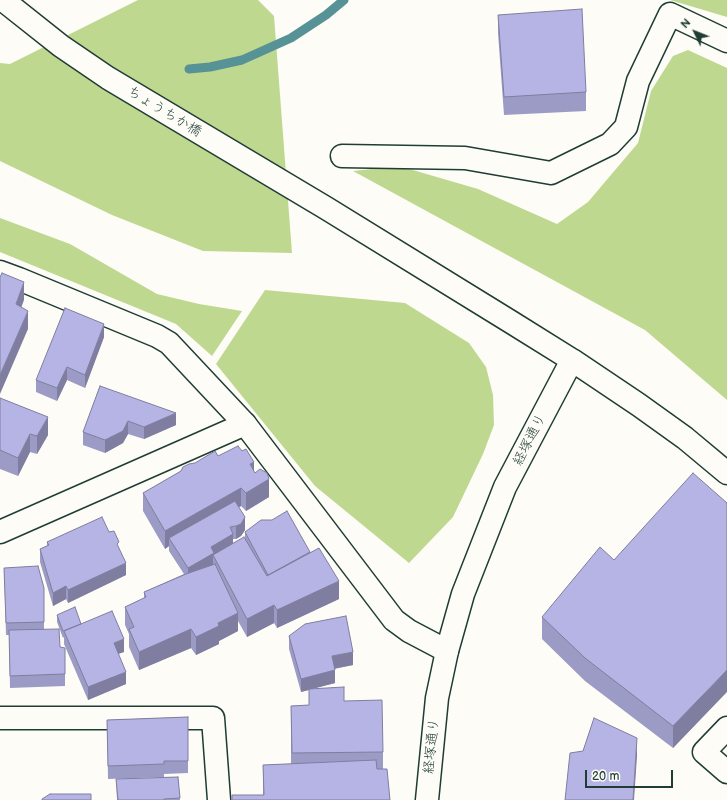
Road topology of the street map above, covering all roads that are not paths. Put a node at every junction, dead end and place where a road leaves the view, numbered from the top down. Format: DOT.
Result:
graph roads {
  1 [pos="6,3"];
  2 [pos="727,40"];
  3 [pos="342,156"];
  4 [pos="0,272"];
  5 [pos="572,360"];
  6 [pos="244,424"];
  7 [pos="727,473"];
  8 [pos="0,532"];
  9 [pos="447,651"];
  10 [pos="0,718"];
  11 [pos="727,728"];
  12 [pos="727,772"];
  13 [pos="219,800"];
  14 [pos="427,800"];
  1 -- 5 [label="street, ちょうちか橋"];
  2 -- 3 [label="street"];
  4 -- 6 [label="street"];
  5 -- 7 [label="street"];
  5 -- 9 [label="street, 経塚通り"];
  6 -- 8 [label="street"];
  6 -- 9 [label="street"];
  9 -- 14 [label="street, 経塚通り"];
  10 -- 13 [label="street"];
  11 -- 12 [label="street"];
}
